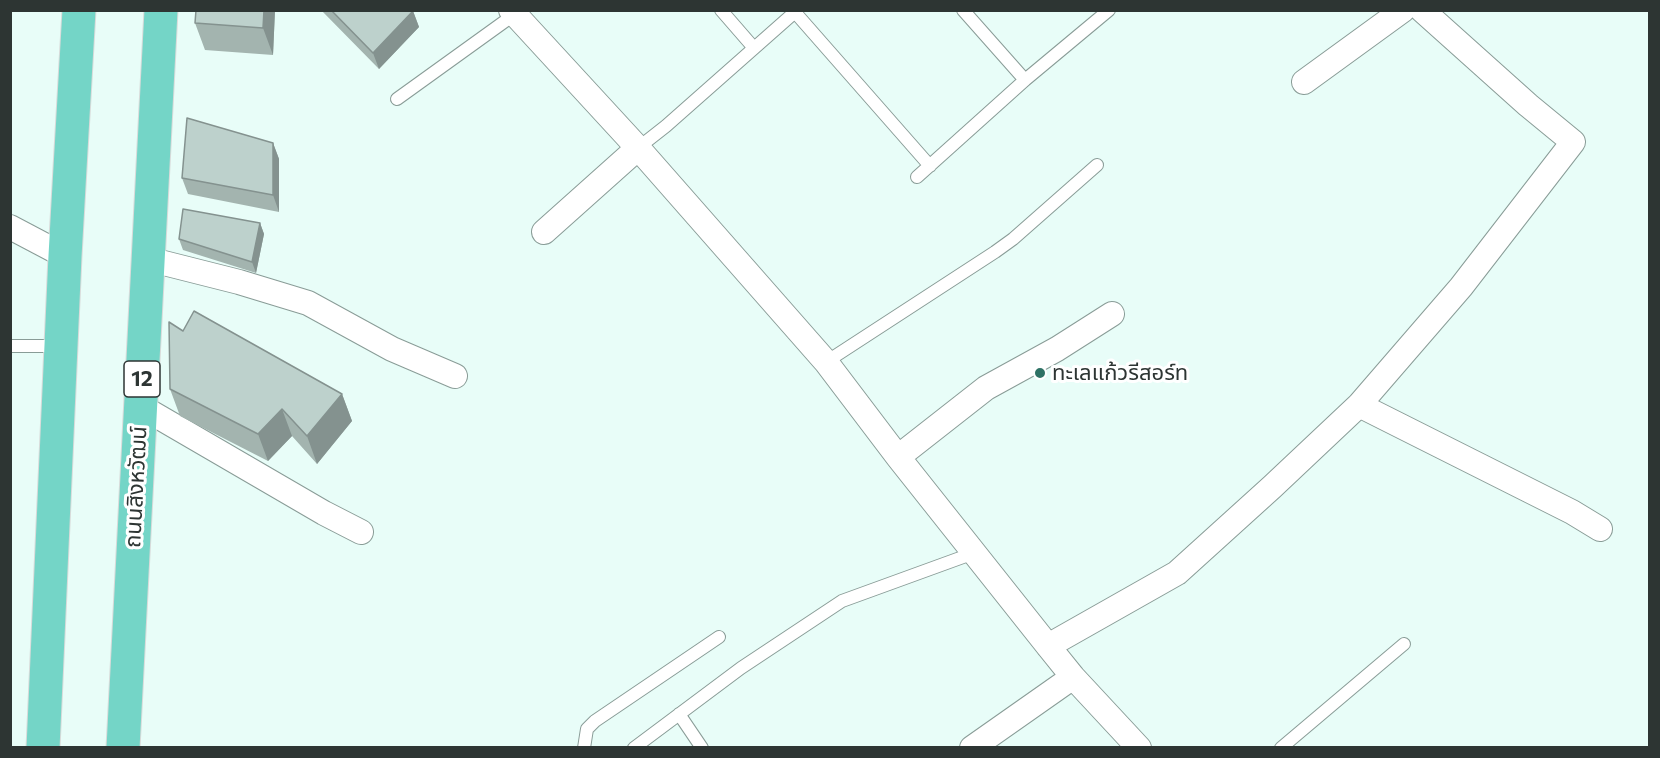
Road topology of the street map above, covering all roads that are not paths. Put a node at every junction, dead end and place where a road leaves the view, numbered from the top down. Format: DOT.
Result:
graph roads {
  1 [pos="80,10"];
  2 [pos="160,10"];
  3 [pos="721,10"];
  4 [pos="963,10"];
  5 [pos="1109,10"];
  6 [pos="1403,10"];
  7 [pos="1422,10"];
  8 [pos="794,11"];
  9 [pos="513,12"];
  10 [pos="754,48"];
  11 [pos="1025,80"];
  12 [pos="1304,82"];
  13 [pos="397,99"];
  14 [pos="638,148"];
  15 [pos="1097,165"];
  16 [pos="930,166"];
  17 [pos="917,177"];
  18 [pos="10,227"];
  19 [pos="544,232"];
  20 [pos="65,256"];
  21 [pos="148,259"];
  22 [pos="1112,314"];
  23 [pos="10,346"];
  24 [pos="61,346"];
  25 [pos="826,362"];
  26 [pos="455,376"];
  27 [pos="1359,405"];
  28 [pos="140,406"];
  29 [pos="898,457"];
  30 [pos="1600,529"];
  31 [pos="361,532"];
  32 [pos="974,553"];
  33 [pos="719,637"];
  34 [pos="1404,644"];
  35 [pos="1048,646"];
  36 [pos="1073,677"];
  37 [pos="679,714"];
  38 [pos="43,747"];
  39 [pos="123,747"];
  40 [pos="584,747"];
  41 [pos="634,747"];
  42 [pos="702,747"];
  43 [pos="972,747"];
  44 [pos="1139,747"];
  45 [pos="1281,747"];
  1 -- 20 [label="main road"];
  2 -- 21 [label="main road, ถนนสิงหวัฒน์ / 12"];
  3 -- 10 [label="lane"];
  4 -- 11 [label="lane"];
  5 -- 11 [label="lane"];
  6 -- 12 [label="street"];
  7 -- 27 [label="street"];
  8 -- 10 [label="lane"];
  8 -- 16 [label="lane"];
  9 -- 13 [label="lane"];
  9 -- 14 [label="street"];
  10 -- 14 [label="lane"];
  11 -- 16 [label="lane"];
  14 -- 19 [label="street"];
  14 -- 25 [label="street"];
  15 -- 25 [label="lane"];
  16 -- 17 [label="lane"];
  18 -- 20 [label="street"];
  20 -- 24 [label="main road"];
  21 -- 26 [label="street"];
  21 -- 28 [label="main road, ถนนสิงหวัฒน์ / 12"];
  22 -- 29 [label="street"];
  23 -- 24 [label="lane"];
  24 -- 38 [label="main road"];
  25 -- 29 [label="street"];
  27 -- 30 [label="street"];
  27 -- 35 [label="street"];
  28 -- 31 [label="street"];
  28 -- 39 [label="main road, ถนนสิงหวัฒน์ / 12"];
  29 -- 32 [label="street"];
  32 -- 35 [label="street"];
  32 -- 37 [label="lane"];
  33 -- 40 [label="lane"];
  34 -- 45 [label="lane"];
  35 -- 36 [label="street"];
  36 -- 43 [label="street"];
  36 -- 44 [label="street"];
  37 -- 41 [label="lane"];
  37 -- 42 [label="lane"];
}
